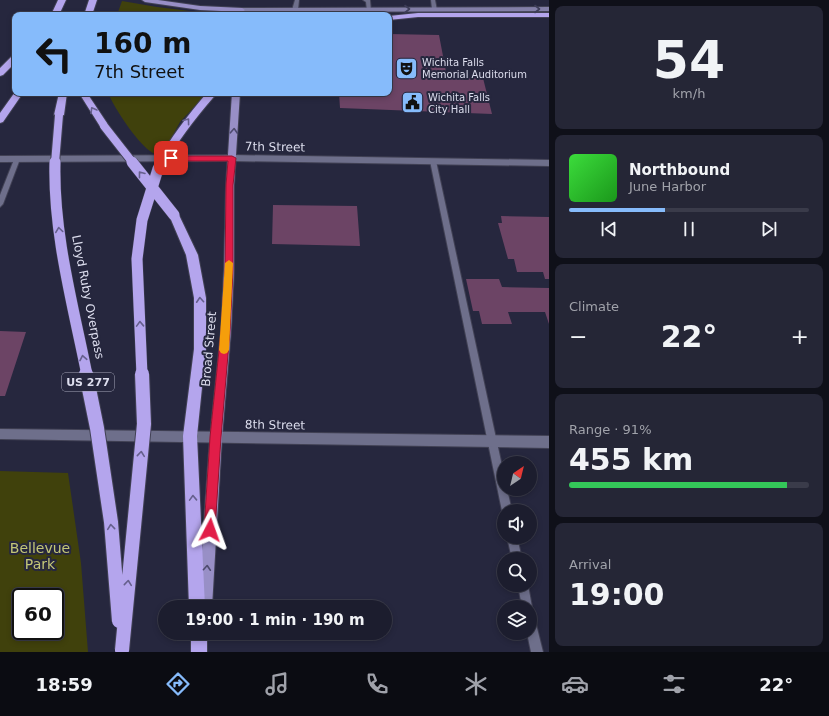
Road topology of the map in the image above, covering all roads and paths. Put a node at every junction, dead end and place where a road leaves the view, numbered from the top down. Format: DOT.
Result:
graph roads {
  1 [pos="62,0"];
  2 [pos="93,0"];
  3 [pos="145,0"];
  4 [pos="297,0"];
  5 [pos="365,0"];
  6 [pos="433,0"];
  7 [pos="436,9"];
  8 [pos="549,9"];
  9 [pos="242,10"];
  10 [pos="295,10"];
  11 [pos="369,10"];
  12 [pos="56,12"];
  13 [pos="88,12"];
  14 [pos="549,15"];
  15 [pos="392,18"];
  16 [pos="12,61"];
  17 [pos="0,72"];
  18 [pos="17,96"];
  19 [pos="62,96"];
  20 [pos="85,96"];
  21 [pos="209,96"];
  22 [pos="236,96"];
  23 [pos="2,118"];
  24 [pos="232,158"];
  25 [pos="0,159"];
  26 [pos="17,159"];
  27 [pos="433,161"];
  28 [pos="549,163"];
  29 [pos="0,204"];
  30 [pos="0,434"];
  31 [pos="190,436"];
  32 [pos="216,437"];
  33 [pos="492,441"];
  34 [pos="549,442"];
  35 [pos="506,504"];
  36 [pos="197,600"];
  37 [pos="204,600"];
  38 [pos="199,640"];
  39 [pos="202,640"];
  40 [pos="534,640"];
  41 [pos="122,651"];
  42 [pos="200,652"];
  43 [pos="537,652"];
  1 -- 12 [label="highway"];
  2 -- 13 [label="highway"];
  3 -- 9 [label="main road"];
  4 -- 10 [label="lane"];
  5 -- 11 [label="lane"];
  6 -- 7 [label="lane"];
  7 -- 8 [label="main road, one-way"];
  11 -- 7 [label="main road, one-way"];
  9 -- 10 [label="main road"];
  10 -- 11 [label="main road"];
  14 -- 15 [label="highway"];
  16 -- 17 [label="highway"];
  18 -- 23 [label="highway"];
  41 -- 19 [label="highway, Lloyd Ruby Overpass / US 277, one-way, bridge"];
  31 -- 20 [label="highway, one-way, bridge"];
  41 -- 21 [label="highway, one-way, bridge"];
  24 -- 22 [label="main road, Broad Street, one-way"];
  24 -- 26 [label="street, 7th Street"];
  24 -- 27 [label="street, 7th Street"];
  24 -- 32 [label="main road, Broad Street"];
  25 -- 26 [label="street, 7th Street"];
  26 -- 29 [label="lane"];
  27 -- 28 [label="street, 7th Street"];
  27 -- 33 [label="lane"];
  30 -- 31 [label="street, 8th Street"];
  31 -- 32 [label="street, 8th Street"];
  36 -- 31 [label="highway, one-way"];
  32 -- 33 [label="street, 8th Street"];
  37 -- 32 [label="main road, Broad Street, one-way"];
  33 -- 34 [label="street, 8th Street"];
  33 -- 35 [label="lane"];
  38 -- 42 [label="highway"];
  39 -- 42 [label="main road"];
  40 -- 43 [label="lane"];
}
